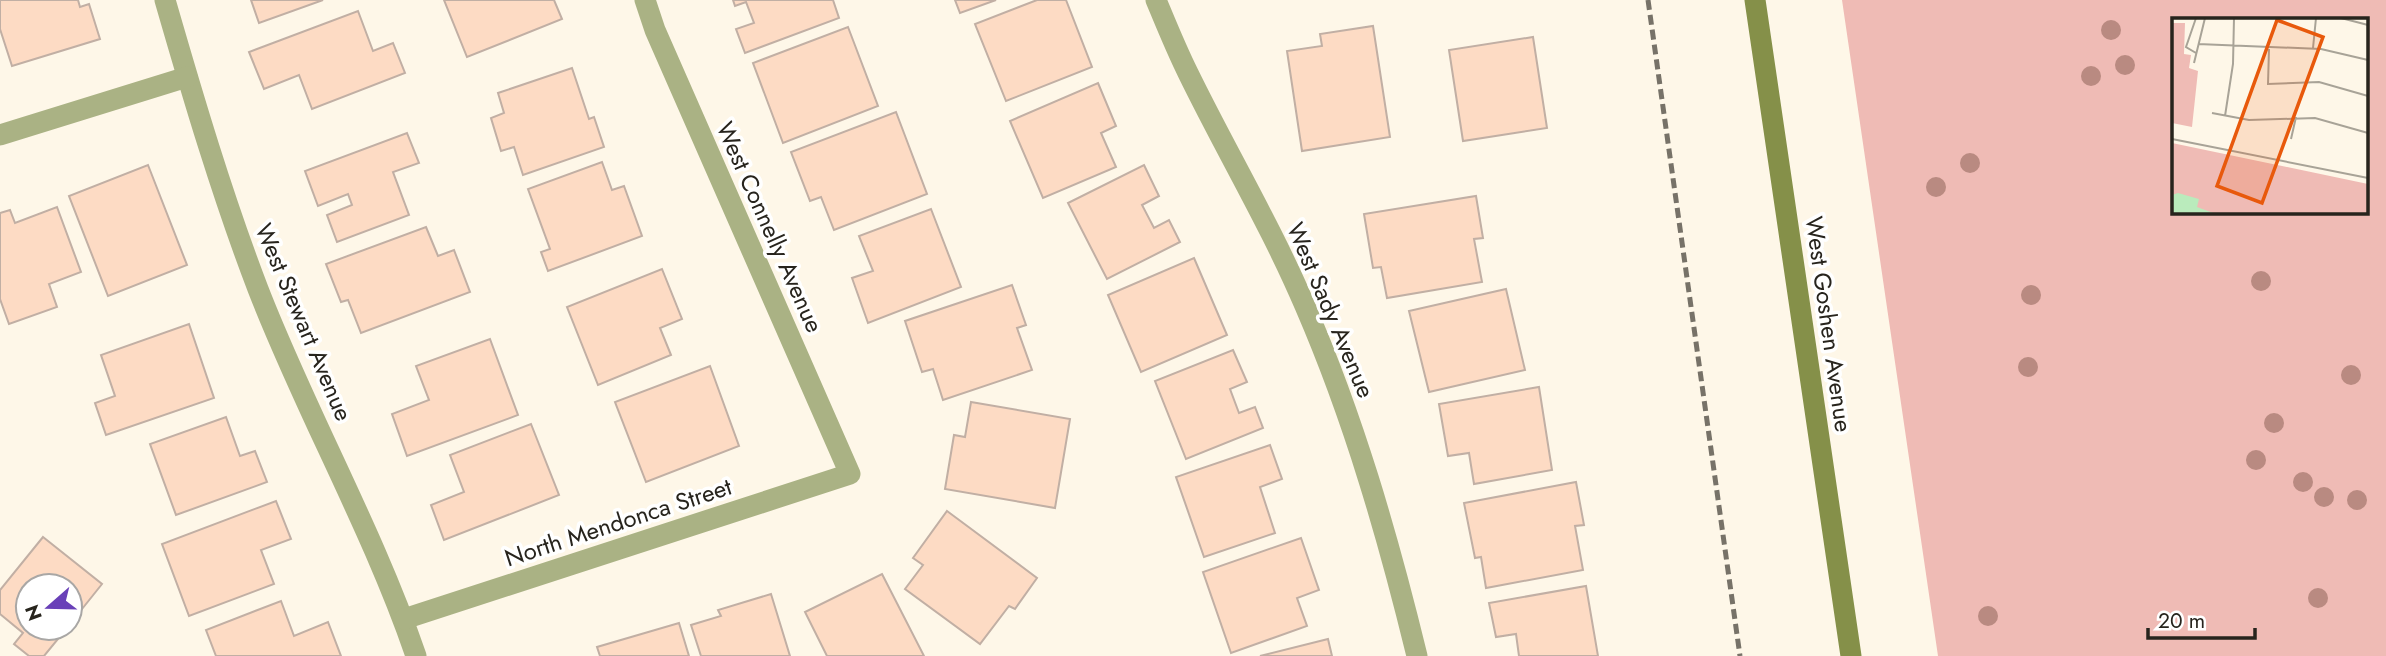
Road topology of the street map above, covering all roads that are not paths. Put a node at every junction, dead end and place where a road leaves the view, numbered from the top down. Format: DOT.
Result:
graph roads {
  1 [pos="165,0"];
  2 [pos="645,0"];
  3 [pos="1156,0"];
  4 [pos="1755,0"];
  5 [pos="187,77"];
  6 [pos="0,135"];
  7 [pos="850,474"];
  8 [pos="404,619"];
  9 [pos="416,656"];
  10 [pos="1417,656"];
  11 [pos="1851,656"];
  1 -- 5 [label="street, West Stewart Avenue"];
  2 -- 7 [label="street, West Connelly Avenue"];
  3 -- 10 [label="street, West Sady Avenue"];
  4 -- 11 [label="main road, West Goshen Avenue"];
  5 -- 6 [label="street"];
  5 -- 8 [label="street, West Stewart Avenue"];
  7 -- 8 [label="street, North Mendonca Street"];
  8 -- 9 [label="street, West Stewart Avenue"];
}
